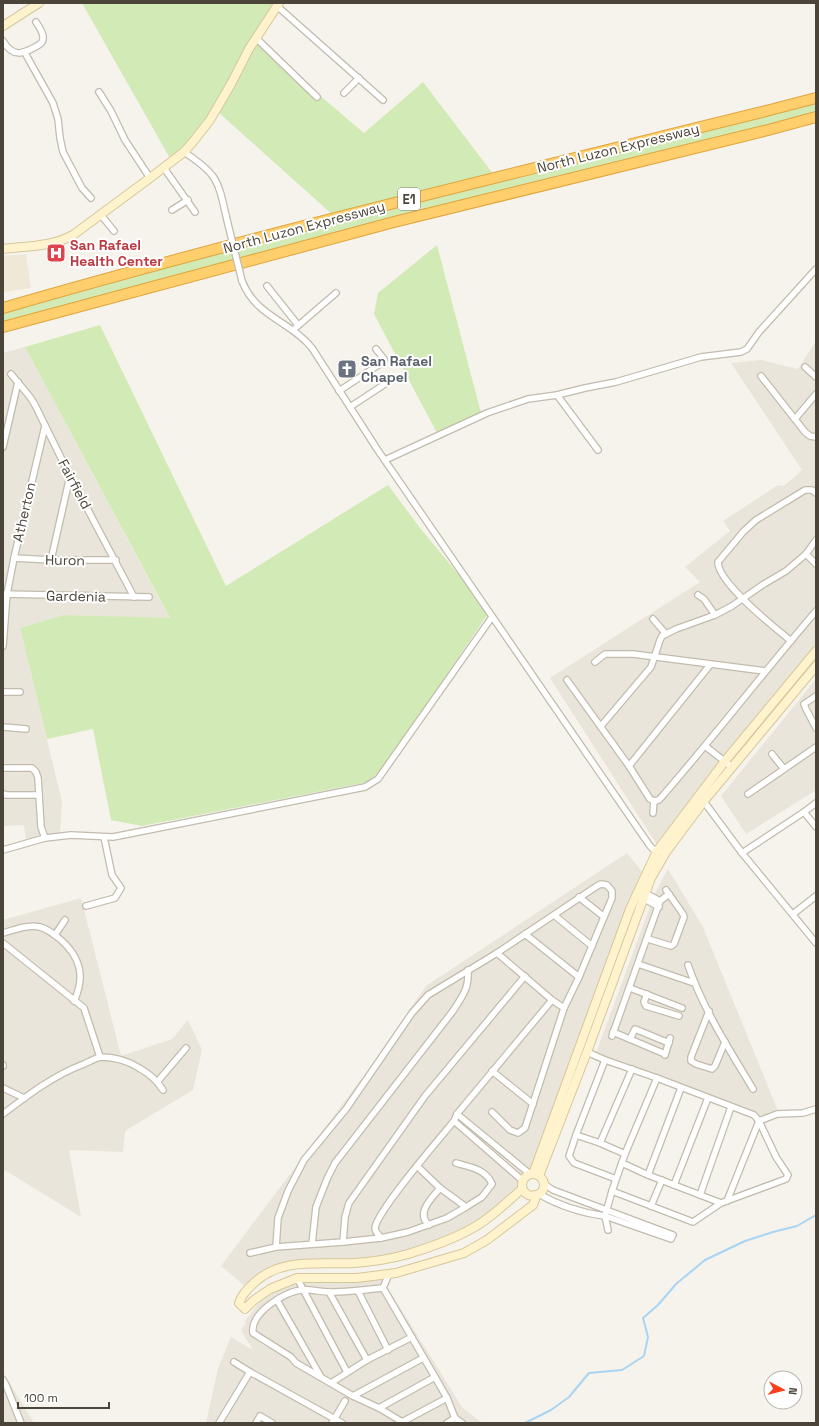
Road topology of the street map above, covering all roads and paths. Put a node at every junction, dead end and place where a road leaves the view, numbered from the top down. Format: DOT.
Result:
graph roads {
  1 [pos="39,3"];
  2 [pos="278,5"];
  3 [pos="36,22"];
  4 [pos="3,26"];
  5 [pos="256,38"];
  6 [pos="3,42"];
  7 [pos="25,53"];
  8 [pos="359,78"];
  9 [pos="99,92"];
  10 [pos="344,93"];
  11 [pos="316,97"];
  12 [pos="816,98"];
  13 [pos="383,100"];
  14 [pos="816,117"];
  15 [pos="184,152"];
  16 [pos="164,168"];
  17 [pos="150,178"];
  18 [pos="91,198"];
  19 [pos="188,200"];
  20 [pos="172,210"];
  21 [pos="195,212"];
  22 [pos="101,215"];
  23 [pos="114,231"];
  24 [pos="3,249"];
  25 [pos="816,269"];
  26 [pos="267,286"];
  27 [pos="336,293"];
  28 [pos="3,308"];
  29 [pos="298,325"];
  30 [pos="3,327"];
  31 [pos="293,330"];
  32 [pos="376,349"];
  33 [pos="805,367"];
  34 [pos="11,374"];
  35 [pos="761,376"];
  36 [pos="816,377"];
  37 [pos="18,382"];
  38 [pos="385,384"];
  39 [pos="339,391"];
  40 [pos="816,394"];
  41 [pos="557,395"];
  42 [pos="350,407"];
  43 [pos="795,419"];
  44 [pos="44,426"];
  45 [pos="816,437"];
  46 [pos="3,447"];
  47 [pos="598,450"];
  48 [pos="385,460"];
  49 [pos="70,476"];
  50 [pos="816,493"];
  51 [pos="816,540"];
  52 [pos="806,554"];
  53 [pos="14,558"];
  54 [pos="51,560"];
  55 [pos="116,560"];
  56 [pos="816,564"];
  57 [pos="5,594"];
  58 [pos="698,595"];
  59 [pos="134,597"];
  60 [pos="148,597"];
  61 [pos="742,599"];
  62 [pos="816,611"];
  63 [pos="715,615"];
  64 [pos="492,617"];
  65 [pos="653,619"];
  66 [pos="666,634"];
  67 [pos="791,641"];
  68 [pos="3,646"];
  69 [pos="816,652"];
  70 [pos="655,657"];
  71 [pos="595,662"];
  72 [pos="710,664"];
  73 [pos="816,666"];
  74 [pos="765,671"];
  75 [pos="567,680"];
  76 [pos="3,692"];
  77 [pos="20,692"];
  78 [pos="816,696"];
  79 [pos="601,726"];
  80 [pos="3,728"];
  81 [pos="816,728"];
  82 [pos="26,729"];
  83 [pos="705,746"];
  84 [pos="816,747"];
  85 [pos="772,754"];
  86 [pos="726,761"];
  87 [pos="629,766"];
  88 [pos="732,767"];
  89 [pos="3,768"];
  90 [pos="784,769"];
  91 [pos="3,794"];
  92 [pos="748,794"];
  93 [pos="39,795"];
  94 [pos="701,799"];
  95 [pos="654,800"];
  96 [pos="816,803"];
  97 [pos="804,812"];
  98 [pos="653,813"];
  99 [pos="816,827"];
  100 [pos="104,837"];
  101 [pos="45,838"];
  102 [pos="3,850"];
  103 [pos="657,851"];
  104 [pos="666,852"];
  105 [pos="742,853"];
  106 [pos="641,894"];
  107 [pos="580,897"];
  108 [pos="815,899"];
  109 [pos="659,904"];
  110 [pos="86,906"];
  111 [pos="793,914"];
  112 [pos="554,915"];
  113 [pos="604,916"];
  114 [pos="65,920"];
  115 [pos="3,933"];
  116 [pos="525,934"];
  117 [pos="55,935"];
  118 [pos="648,939"];
  119 [pos="3,943"];
  120 [pos="816,943"];
  121 [pos="592,946"];
  122 [pos="497,953"];
  123 [pos="638,964"];
  124 [pos="688,965"];
  125 [pos="468,970"];
  126 [pos="525,976"];
  127 [pos="579,977"];
  128 [pos="694,983"];
  129 [pos="630,988"];
  130 [pos="647,994"];
  131 [pos="552,1000"];
  132 [pos="74,1001"];
  133 [pos="564,1008"];
  134 [pos="709,1012"];
  135 [pos="630,1039"];
  136 [pos="726,1042"];
  137 [pos="186,1048"];
  138 [pos="587,1052"];
  139 [pos="100,1057"];
  140 [pos="605,1060"];
  141 [pos="632,1069"];
  142 [pos="492,1071"];
  143 [pos="657,1078"];
  144 [pos="158,1081"];
  145 [pos="3,1088"];
  146 [pos="681,1088"];
  147 [pos="753,1089"];
  148 [pos="163,1090"];
  149 [pos="24,1098"];
  150 [pos="708,1098"];
  151 [pos="533,1104"];
  152 [pos="732,1107"];
  153 [pos="816,1109"];
  154 [pos="492,1112"];
  155 [pos="3,1114"];
  156 [pos="457,1114"];
  157 [pos="454,1121"];
  158 [pos="759,1121"];
  159 [pos="576,1135"];
  160 [pos="600,1143"];
  161 [pos="626,1154"];
  162 [pos="456,1163"];
  163 [pos="622,1163"];
  164 [pos="417,1166"];
  165 [pos="534,1175"];
  166 [pos="648,1175"];
  167 [pos="616,1179"];
  168 [pos="662,1180"];
  169 [pos="544,1184"];
  170 [pos="523,1185"];
  171 [pos="674,1185"];
  172 [pos="440,1188"];
  173 [pos="612,1191"];
  174 [pos="537,1195"];
  175 [pos="700,1195"];
  176 [pos="727,1201"];
  177 [pos="721,1203"];
  178 [pos="651,1206"];
  179 [pos="466,1207"];
  180 [pos="607,1210"];
  181 [pos="605,1216"];
  182 [pos="429,1225"];
  183 [pos="608,1230"];
  184 [pos="381,1238"];
  185 [pos="343,1242"];
  186 [pos="312,1244"];
  187 [pos="276,1247"];
  188 [pos="250,1253"];
  189 [pos="396,1273"];
  190 [pos="294,1279"];
  191 [pos="383,1288"];
  192 [pos="302,1290"];
  193 [pos="358,1291"];
  194 [pos="296,1292"];
  195 [pos="329,1292"];
  196 [pos="277,1300"];
  197 [pos="412,1337"];
  198 [pos="388,1350"];
  199 [pos="423,1358"];
  200 [pos="367,1360"];
  201 [pos="234,1362"];
  202 [pos="250,1372"];
  203 [pos="347,1372"];
  204 [pos="321,1377"];
  205 [pos="435,1377"];
  206 [pos="3,1380"];
  207 [pos="332,1383"];
  208 [pos="353,1396"];
  209 [pos="447,1398"];
  210 [pos="345,1401"];
  211 [pos="379,1408"];
  212 [pos="455,1418"];
  213 [pos="333,1421"];
  214 [pos="403,1422"];
  215 [pos="21,1423"];
  216 [pos="219,1423"];
  217 [pos="256,1423"];
  218 [pos="272,1423"];
  219 [pos="342,1423"];
  220 [pos="447,1423"];
  221 [pos="462,1423"];
  1 -- 4 [label="street"];
  2 -- 5 [label="street"];
  2 -- 8 [label="street"];
  3 -- 7 [label="street"];
  5 -- 11 [label="street"];
  5 -- 15 [label="street"];
  6 -- 7 [label="street"];
  7 -- 18 [label="street"];
  8 -- 10 [label="street"];
  8 -- 13 [label="street"];
  9 -- 17 [label="street"];
  12 -- 28 [label="highway, North Luzon Expressway / E1"];
  14 -- 30 [label="highway, North Luzon Expressway / E1"];
  15 -- 16 [label="street"];
  15 -- 31 [label="street, bridge"];
  16 -- 17 [label="street"];
  16 -- 19 [label="street"];
  17 -- 22 [label="street"];
  19 -- 20 [label="street"];
  19 -- 21 [label="street"];
  22 -- 23 [label="street"];
  22 -- 24 [label="street"];
  25 -- 41 [label="street"];
  26 -- 29 [label="street"];
  27 -- 29 [label="street"];
  29 -- 31 [label="street"];
  31 -- 39 [label="street"];
  32 -- 39 [label="street"];
  33 -- 36 [label="street"];
  34 -- 37 [label="street, Fairfield"];
  35 -- 43 [label="street"];
  37 -- 44 [label="street, Fairfield"];
  37 -- 46 [label="street"];
  38 -- 42 [label="street"];
  39 -- 42 [label="street"];
  40 -- 43 [label="street"];
  41 -- 47 [label="street"];
  41 -- 48 [label="street"];
  42 -- 48 [label="street"];
  43 -- 45 [label="street"];
  44 -- 49 [label="street, Fairfield"];
  44 -- 53 [label="street, Atherton"];
  48 -- 64 [label="street"];
  49 -- 54 [label="street"];
  49 -- 55 [label="street, Fairfield"];
  50 -- 61 [label="street"];
  51 -- 52 [label="street"];
  52 -- 56 [label="street"];
  52 -- 61 [label="street"];
  53 -- 54 [label="street, Huron"];
  53 -- 57 [label="street, Atherton"];
  54 -- 55 [label="street, Huron"];
  55 -- 59 [label="street, Fairfield"];
  57 -- 59 [label="street, Gardenia"];
  57 -- 68 [label="street, Atherton"];
  58 -- 63 [label="street"];
  59 -- 60 [label="street, Gardenia"];
  61 -- 63 [label="street"];
  61 -- 67 [label="street"];
  62 -- 67 [label="street"];
  63 -- 66 [label="street"];
  64 -- 100 [label="street"];
  64 -- 103 [label="street"];
  65 -- 66 [label="street"];
  66 -- 70 [label="street"];
  67 -- 74 [label="street"];
  69 -- 86 [label="street"];
  70 -- 71 [label="street"];
  70 -- 72 [label="street"];
  70 -- 79 [label="street"];
  72 -- 74 [label="street"];
  72 -- 87 [label="street"];
  73 -- 88 [label="street"];
  74 -- 83 [label="street"];
  75 -- 79 [label="street"];
  76 -- 77 [label="street"];
  78 -- 81 [label="street"];
  79 -- 87 [label="street"];
  80 -- 82 [label="street"];
  83 -- 86 [label="street"];
  83 -- 95 [label="street"];
  84 -- 90 [label="street"];
  85 -- 90 [label="street"];
  86 -- 88 [label="street"];
  86 -- 94 [label="street"];
  87 -- 95 [label="street"];
  88 -- 94 [label="street"];
  89 -- 93 [label="street"];
  90 -- 92 [label="street"];
  91 -- 93 [label="street"];
  93 -- 101 [label="street"];
  94 -- 103 [label="street"];
  94 -- 104 [label="street"];
  94 -- 105 [label="street"];
  95 -- 98 [label="street"];
  96 -- 97 [label="street"];
  97 -- 99 [label="street"];
  97 -- 105 [label="street"];
  100 -- 101 [label="street"];
  100 -- 110 [label="street"];
  101 -- 102 [label="street"];
  103 -- 104 [label="street"];
  103 -- 106 [label="street"];
  104 -- 106 [label="street"];
  105 -- 111 [label="street"];
  106 -- 109 [label="street"];
  106 -- 138 [label="street"];
  106 -- 165 [label="street"];
  107 -- 112 [label="street"];
  107 -- 113 [label="street"];
  107 -- 113 [label="street"];
  108 -- 111 [label="street"];
  109 -- 118 [label="street"];
  109 -- 118 [label="street"];
  111 -- 120 [label="street"];
  112 -- 116 [label="street"];
  112 -- 121 [label="street"];
  113 -- 121 [label="street"];
  114 -- 117 [label="street"];
  115 -- 117 [label="street"];
  116 -- 122 [label="street"];
  116 -- 127 [label="street"];
  117 -- 132 [label="street"];
  118 -- 123 [label="street"];
  119 -- 132 [label="street"];
  121 -- 127 [label="street"];
  122 -- 125 [label="street"];
  122 -- 126 [label="street"];
  123 -- 128 [label="street"];
  123 -- 129 [label="street"];
  124 -- 128 [label="street"];
  125 -- 186 [label="street"];
  125 -- 187 [label="street"];
  126 -- 131 [label="street"];
  126 -- 185 [label="street"];
  127 -- 133 [label="street"];
  128 -- 134 [label="street"];
  129 -- 130 [label="street"];
  129 -- 135 [label="street"];
  130 -- 130 [label="street"];
  131 -- 133 [label="street"];
  131 -- 142 [label="street"];
  132 -- 139 [label="street"];
  133 -- 151 [label="street"];
  134 -- 136 [label="street"];
  134 -- 136 [label="street"];
  135 -- 135 [label="street"];
  136 -- 147 [label="street"];
  137 -- 144 [label="street"];
  138 -- 140 [label="street"];
  138 -- 165 [label="street"];
  139 -- 144 [label="street"];
  139 -- 149 [label="street"];
  140 -- 141 [label="street"];
  140 -- 159 [label="street"];
  141 -- 143 [label="street"];
  141 -- 160 [label="street"];
  142 -- 151 [label="street"];
  142 -- 156 [label="street"];
  143 -- 146 [label="street"];
  143 -- 161 [label="street"];
  144 -- 148 [label="street"];
  145 -- 149 [label="street"];
  146 -- 150 [label="street"];
  146 -- 166 [label="street"];
  149 -- 155 [label="street"];
  150 -- 152 [label="street"];
  150 -- 171 [label="street"];
  151 -- 154 [label="street"];
  152 -- 158 [label="street"];
  152 -- 175 [label="street"];
  153 -- 158 [label="street"];
  156 -- 157 [label="street"];
  156 -- 165 [label="street"];
  157 -- 164 [label="street"];
  157 -- 170 [label="street"];
  158 -- 176 [label="street"];
  158 -- 176 [label="street"];
  159 -- 160 [label="street"];
  159 -- 167 [label="street"];
  160 -- 161 [label="street"];
  161 -- 163 [label="street"];
  162 -- 179 [label="street"];
  163 -- 166 [label="street"];
  163 -- 167 [label="street"];
  164 -- 172 [label="street"];
  164 -- 184 [label="street"];
  165 -- 169 [label="street"];
  165 -- 170 [label="street"];
  166 -- 168 [label="street"];
  167 -- 173 [label="street"];
  168 -- 171 [label="street"];
  168 -- 178 [label="street"];
  169 -- 174 [label="street"];
  169 -- 180 [label="street"];
  170 -- 174 [label="street"];
  170 -- 190 [label="street"];
  171 -- 175 [label="street"];
  172 -- 179 [label="street"];
  172 -- 182 [label="street"];
  173 -- 178 [label="street"];
  173 -- 180 [label="street"];
  174 -- 181 [label="street"];
  174 -- 189 [label="street"];
  175 -- 177 [label="street"];
  176 -- 177 [label="street"];
  177 -- 178 [label="street"];
  179 -- 182 [label="street"];
  180 -- 181 [label="street"];
  180 -- 181 [label="street"];
  181 -- 183 [label="street"];
  182 -- 184 [label="street"];
  184 -- 185 [label="street"];
  185 -- 186 [label="street"];
  186 -- 187 [label="street"];
  187 -- 188 [label="street"];
  189 -- 190 [label="street"];
  189 -- 191 [label="street"];
  190 -- 192 [label="street"];
  190 -- 194 [label="street"];
  191 -- 193 [label="street"];
  191 -- 197 [label="street"];
  192 -- 194 [label="street"];
  192 -- 195 [label="street"];
  192 -- 203 [label="street"];
  193 -- 195 [label="street"];
  193 -- 198 [label="street"];
  194 -- 196 [label="street"];
  195 -- 200 [label="street"];
  196 -- 204 [label="street"];
  196 -- 204 [label="street"];
  197 -- 198 [label="street"];
  197 -- 199 [label="street"];
  198 -- 200 [label="street"];
  199 -- 205 [label="street"];
  199 -- 208 [label="street"];
  200 -- 203 [label="street"];
  201 -- 202 [label="street"];
  202 -- 213 [label="street"];
  202 -- 216 [label="street"];
  203 -- 207 [label="street"];
  204 -- 207 [label="street"];
  205 -- 209 [label="street"];
  205 -- 211 [label="street"];
  206 -- 215 [label="street"];
  207 -- 208 [label="street"];
  208 -- 211 [label="street"];
  209 -- 212 [label="street"];
  209 -- 214 [label="street"];
  210 -- 213 [label="street"];
  211 -- 214 [label="street"];
  212 -- 220 [label="street"];
  212 -- 221 [label="street"];
  213 -- 219 [label="street"];
  217 -- 218 [label="street"];
}
